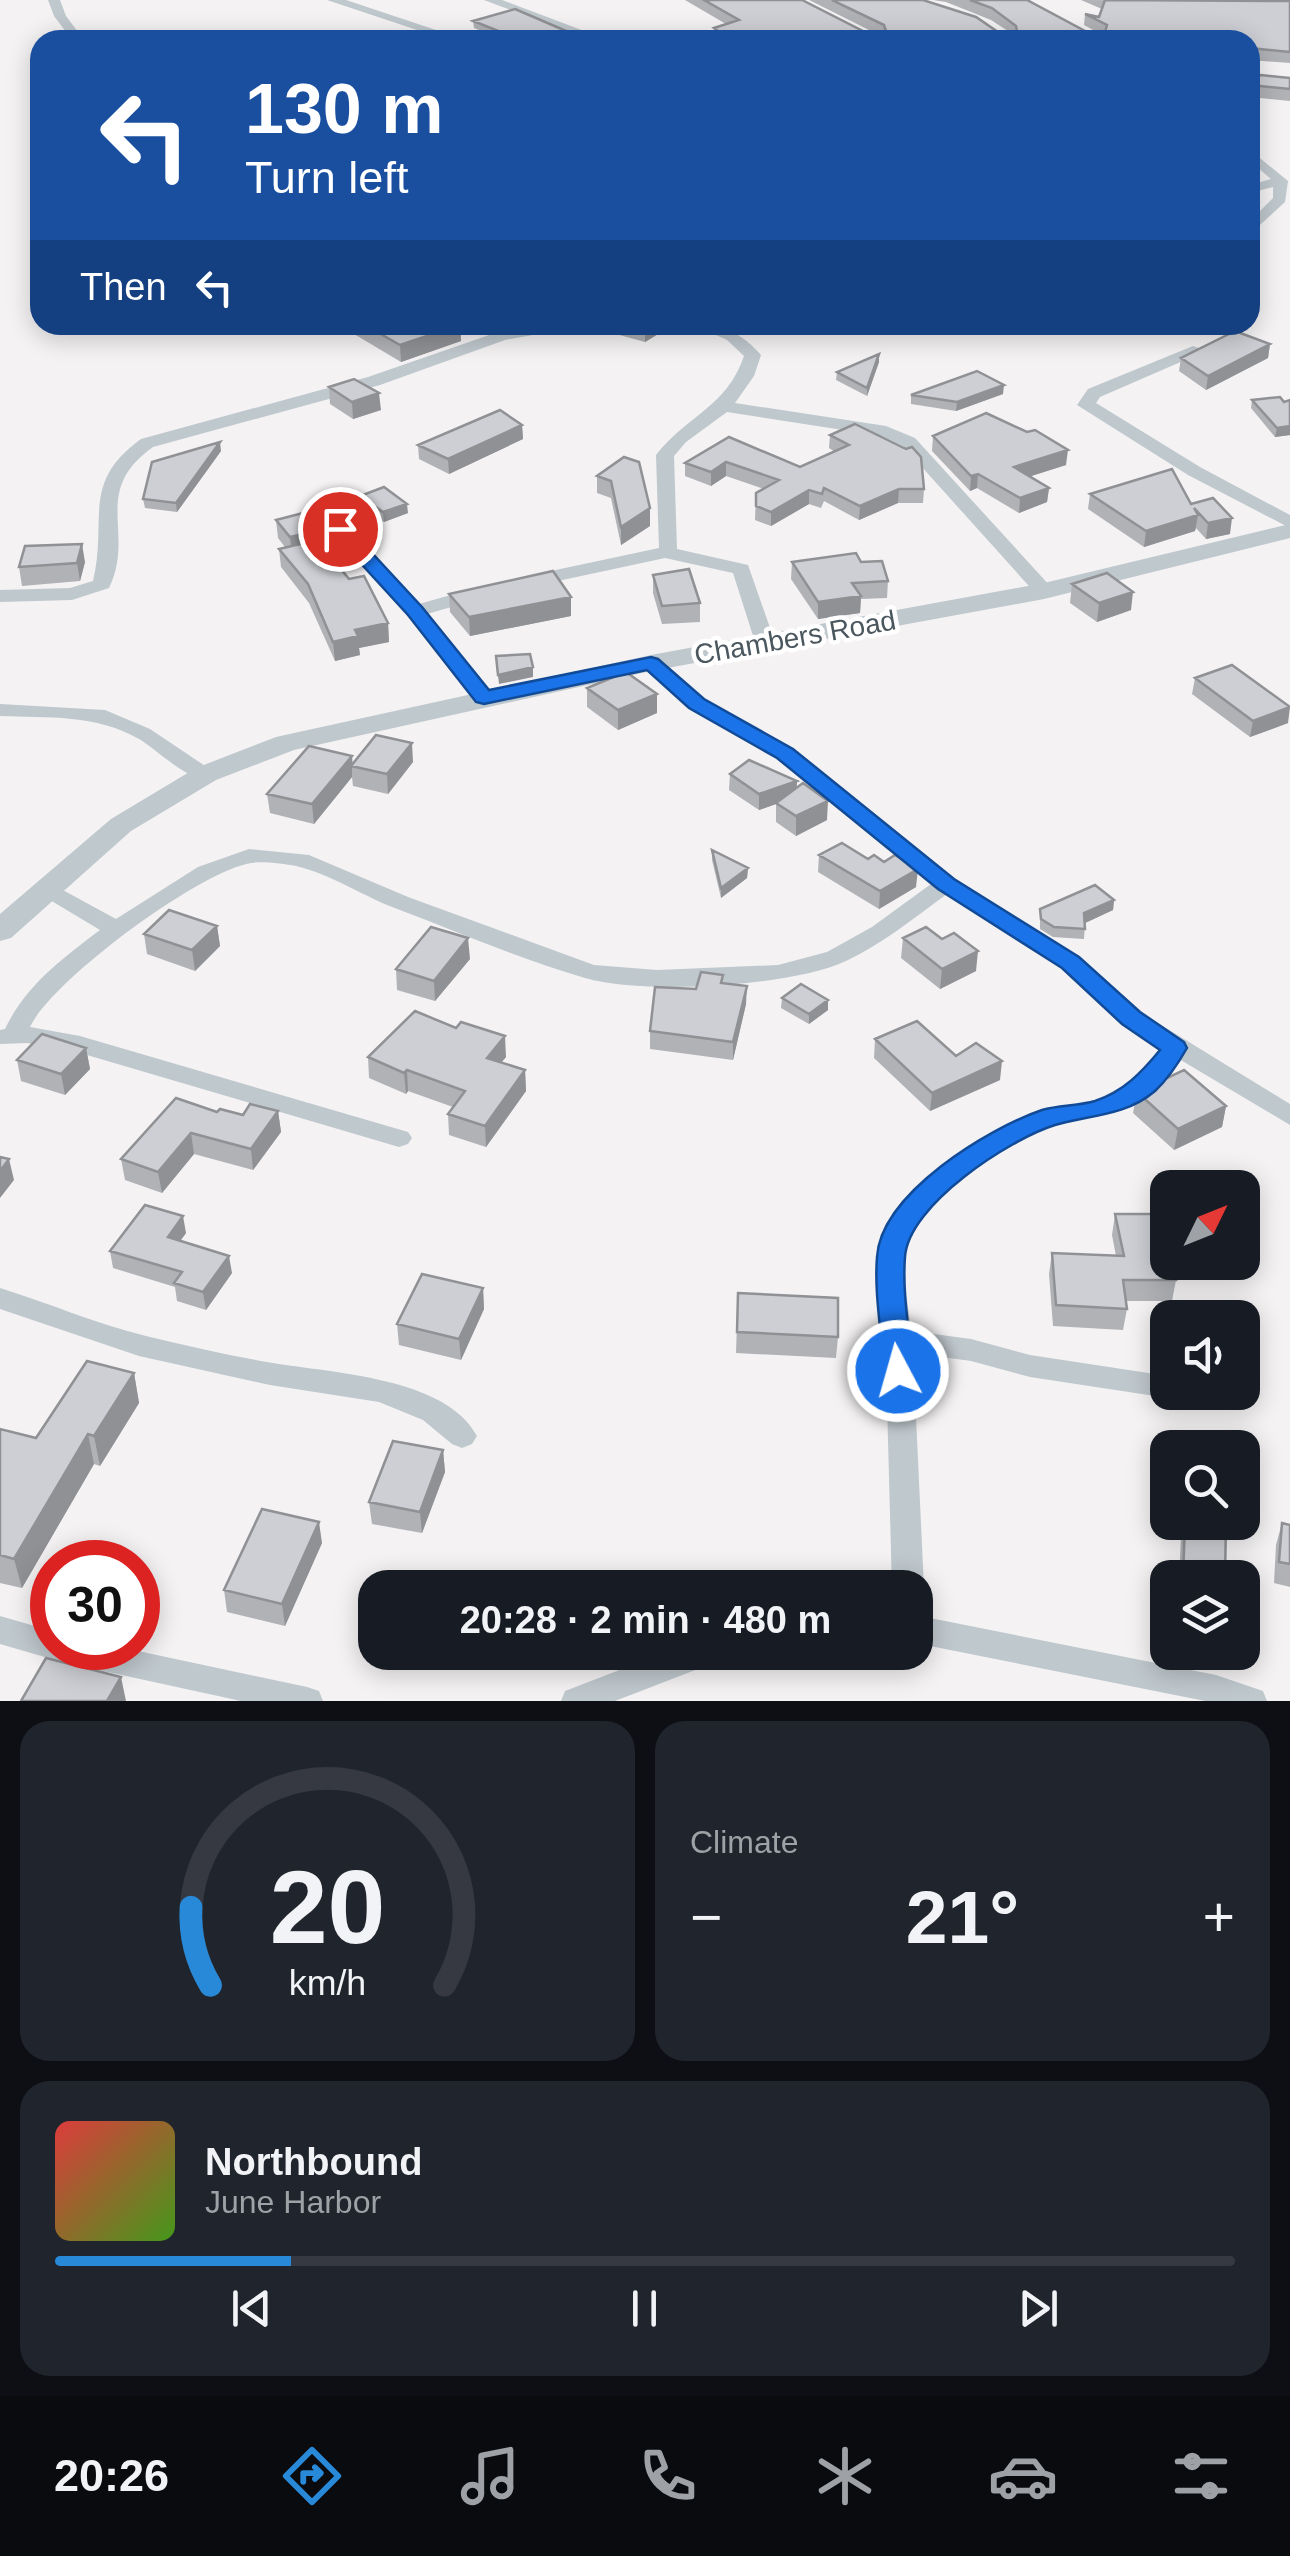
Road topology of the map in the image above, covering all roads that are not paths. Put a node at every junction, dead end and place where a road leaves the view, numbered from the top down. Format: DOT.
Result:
graph roads {
  1 [pos="54,0"];
  2 [pos="333,0"];
  3 [pos="490,0"];
  4 [pos="70,30"];
  5 [pos="428,30"];
  6 [pos="574,30"];
  7 [pos="1260,79"];
  8 [pos="1290,83"];
  9 [pos="1260,162"];
  10 [pos="1281,180"];
  11 [pos="1260,186"];
  12 [pos="1260,220"];
  13 [pos="507,335"];
  14 [pos="728,335"];
  15 [pos="1193,351"];
  16 [pos="724,406"];
  17 [pos="1290,522"];
  18 [pos="340,529"];
  19 [pos="1290,531"];
  20 [pos="664,552"];
  21 [pos="1044,591"];
  22 [pos="0,596"];
  23 [pos="415,611"];
  24 [pos="764,642"];
  25 [pos="651,663"];
  26 [pos="484,698"];
  27 [pos="0,710"];
  28 [pos="206,774"];
  29 [pos="946,884"];
  30 [pos="48,888"];
  31 [pos="116,929"];
  32 [pos="0,931"];
  33 [pos="7,1036"];
  34 [pos="1175,1048"];
  35 [pos="1290,1116"];
  36 [pos="399,1138"];
  37 [pos="0,1298"];
  38 [pos="895,1340"];
  39 [pos="1150,1384"];
  40 [pos="462,1436"];
  41 [pos="907,1570"];
  42 [pos="0,1630"];
  43 [pos="933,1633"];
  44 [pos="30,1639"];
  45 [pos="149,1670"];
  46 [pos="658,1670"];
  47 [pos="255,1697"];
  48 [pos="307,1701"];
  49 [pos="577,1701"];
  50 [pos="1251,1701"];
  1 -- 4 [label="street"];
  2 -- 5 [label="street"];
  3 -- 6 [label="street"];
  7 -- 8 [label="street"];
  9 -- 10 [label="street"];
  10 -- 11 [label="street"];
  10 -- 12 [label="street"];
  13 -- 22 [label="street"];
  14 -- 16 [label="street"];
  15 -- 17 [label="street"];
  16 -- 20 [label="street"];
  16 -- 21 [label="street"];
  18 -- 23 [label="street"];
  19 -- 21 [label="street, Chambers Road"];
  20 -- 23 [label="street"];
  20 -- 24 [label="street"];
  21 -- 24 [label="street, Chambers Road"];
  23 -- 26 [label="street"];
  24 -- 25 [label="street, Chambers Road"];
  25 -- 26 [label="street, Chambers Road"];
  25 -- 29 [label="street"];
  26 -- 28 [label="street, Chambers Road"];
  27 -- 28 [label="street"];
  28 -- 30 [label="street, Chambers Road"];
  29 -- 31 [label="street"];
  29 -- 34 [label="street"];
  30 -- 31 [label="street"];
  30 -- 32 [label="street, Chambers Road"];
  31 -- 33 [label="street"];
  33 -- 36 [label="street"];
  34 -- 35 [label="street"];
  34 -- 38 [label="street"];
  37 -- 40 [label="street"];
  38 -- 39 [label="street"];
  38 -- 41 [label="street"];
  42 -- 44 [label="street"];
  43 -- 50 [label="street"];
  45 -- 47 [label="street"];
  46 -- 49 [label="street"];
  47 -- 48 [label="street"];
}
